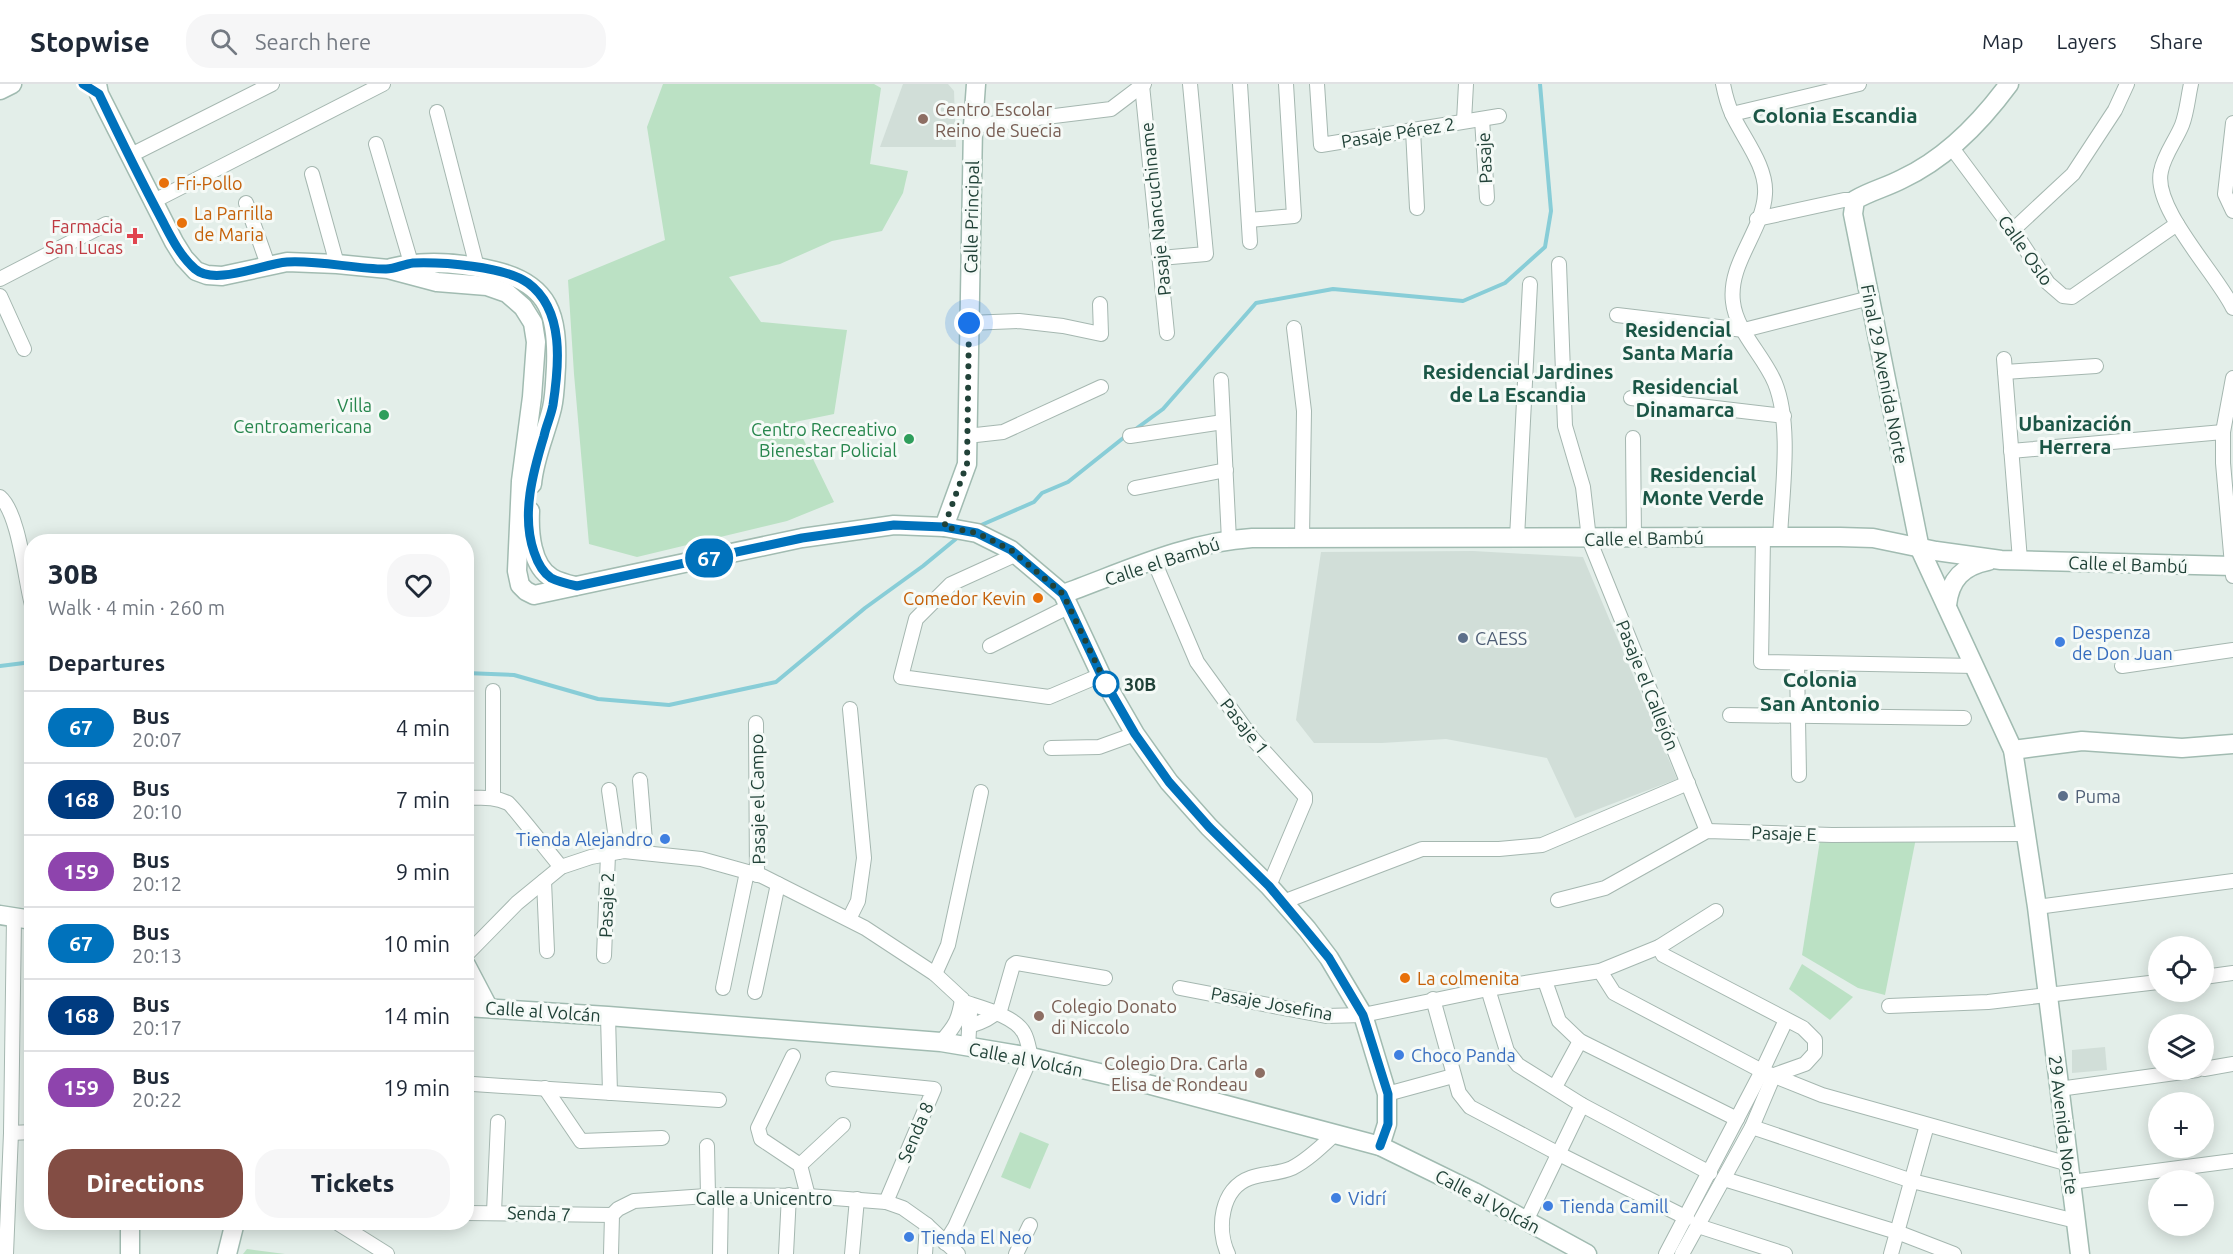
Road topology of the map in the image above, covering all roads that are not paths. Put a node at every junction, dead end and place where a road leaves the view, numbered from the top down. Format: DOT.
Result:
graph roads {
  1 [pos="12,84"];
  2 [pos="83,84"];
  3 [pos="272,84"];
  4 [pos="383,84"];
  5 [pos="976,84"];
  6 [pos="1190,84"];
  7 [pos="1240,84"];
  8 [pos="1286,84"];
  9 [pos="1317,84"];
  10 [pos="1467,84"];
  11 [pos="1723,84"];
  12 [pos="1859,84"];
  13 [pos="2009,84"];
  14 [pos="2127,84"];
  15 [pos="2191,84"];
  16 [pos="1143,85"];
  17 [pos="98,89"];
  18 [pos="0,90"];
  19 [pos="437,112"];
  20 [pos="1732,114"];
  21 [pos="1499,116"];
  22 [pos="1482,118"];
  23 [pos="1464,121"];
  24 [pos="2233,123"];
  25 [pos="973,126"];
  26 [pos="1413,130"];
  27 [pos="376,144"];
  28 [pos="1952,148"];
  29 [pos="129,156"];
  30 [pos="312,174"];
  31 [pos="1487,198"];
  32 [pos="1855,200"];
  33 [pos="152,202"];
  34 [pos="246,203"];
  35 [pos="1418,208"];
  36 [pos="2233,211"];
  37 [pos="1758,219"];
  38 [pos="1249,220"];
  39 [pos="106,224"];
  40 [pos="2177,224"];
  41 [pos="2013,230"];
  42 [pos="1250,242"];
  43 [pos="1160,258"];
  44 [pos="411,263"];
  45 [pos="337,264"];
  46 [pos="1559,264"];
  47 [pos="268,265"];
  48 [pos="450,265"];
  49 [pos="477,267"];
  50 [pos="388,269"];
  51 [pos="0,279"];
  52 [pos="450,284"];
  53 [pos="1530,284"];
  54 [pos="0,296"];
  55 [pos="1870,298"];
  56 [pos="1100,304"];
  57 [pos="2233,308"];
  58 [pos="1617,315"];
  59 [pos="969,323"];
  60 [pos="1293,328"];
  61 [pos="1744,330"];
  62 [pos="1167,333"];
  63 [pos="24,349"];
  64 [pos="2096,366"];
  65 [pos="2233,378"];
  66 [pos="1221,380"];
  67 [pos="1101,387"];
  68 [pos="2231,396"];
  69 [pos="1632,398"];
  70 [pos="1784,416"];
  71 [pos="1223,422"];
  72 [pos="2223,432"];
  73 [pos="967,436"];
  74 [pos="1130,436"];
  75 [pos="1633,438"];
  76 [pos="2011,451"];
  77 [pos="1226,470"];
  78 [pos="1135,488"];
  79 [pos="0,497"];
  80 [pos="944,527"];
  81 [pos="1772,537"];
  82 [pos="1302,538"];
  83 [pos="1517,538"];
  84 [pos="1634,538"];
  85 [pos="1590,539"];
  86 [pos="1229,540"];
  87 [pos="1920,549"];
  88 [pos="1017,554"];
  89 [pos="2001,560"];
  90 [pos="2020,560"];
  91 [pos="1154,561"];
  92 [pos="24,568"];
  93 [pos="2233,570"];
  94 [pos="577,586"];
  95 [pos="1067,600"];
  96 [pos="1947,605"];
  97 [pos="990,646"];
  98 [pos="2233,650"];
  99 [pos="1797,663"];
  100 [pos="1975,666"];
  101 [pos="2122,666"];
  102 [pos="1101,675"];
  103 [pos="493,691"];
  104 [pos="850,709"];
  105 [pos="1730,715"];
  106 [pos="1798,716"];
  107 [pos="1964,718"];
  108 [pos="756,723"];
  109 [pos="1135,734"];
  110 [pos="2233,744"];
  111 [pos="1051,748"];
  112 [pos="2013,750"];
  113 [pos="1799,775"];
  114 [pos="640,780"];
  115 [pos="1688,783"];
  116 [pos="609,790"];
  117 [pos="981,792"];
  118 [pos="493,797"];
  119 [pos="474,798"];
  120 [pos="1707,831"];
  121 [pos="2026,834"];
  122 [pos="613,853"];
  123 [pos="646,853"];
  124 [pos="561,867"];
  125 [pos="752,873"];
  126 [pos="544,881"];
  127 [pos="2233,881"];
  128 [pos="778,884"];
  129 [pos="1269,886"];
  130 [pos="1558,900"];
  131 [pos="1283,902"];
  132 [pos="2037,907"];
  133 [pos="1716,911"];
  134 [pos="15,918"];
  135 [pos="849,919"];
  136 [pos="474,947"];
  137 [pos="1659,947"];
  138 [pos="547,951"];
  139 [pos="604,956"];
  140 [pos="1600,971"];
  141 [pos="2233,973"];
  142 [pos="935,974"];
  143 [pos="2214,976"];
  144 [pos="1105,978"];
  145 [pos="474,980"];
  146 [pos="1545,981"];
  147 [pos="2148,983"];
  148 [pos="723,988"];
  149 [pos="1180,988"];
  150 [pos="1488,989"];
  151 [pos="755,992"];
  152 [pos="2047,996"];
  153 [pos="1433,999"];
  154 [pos="963,1000"];
  155 [pos="474,1006"];
  156 [pos="1889,1006"];
  157 [pos="488,1007"];
  158 [pos="997,1013"];
  159 [pos="1363,1015"];
  160 [pos="608,1016"];
  161 [pos="1786,1020"];
  162 [pos="969,1026"];
  163 [pos="1580,1041"];
  164 [pos="941,1042"];
  165 [pos="968,1047"];
  166 [pos="793,1056"];
  167 [pos="1031,1057"];
  168 [pos="2233,1064"];
  169 [pos="2214,1067"];
  170 [pos="1768,1073"];
  171 [pos="1453,1076"];
  172 [pos="2148,1077"];
  173 [pos="833,1079"];
  174 [pos="474,1084"];
  175 [pos="1555,1087"];
  176 [pos="545,1088"];
  177 [pos="2059,1089"];
  178 [pos="610,1093"];
  179 [pos="1388,1094"];
  180 [pos="719,1100"];
  181 [pos="1582,1106"];
  182 [pos="1737,1119"];
  183 [pos="498,1122"];
  184 [pos="843,1125"];
  185 [pos="1928,1125"];
  186 [pos="1752,1127"];
  187 [pos="24,1132"];
  188 [pos="11,1133"];
  189 [pos="1336,1133"];
  190 [pos="662,1138"];
  191 [pos="707,1146"];
  192 [pos="1380,1146"];
  193 [pos="1559,1154"];
  194 [pos="2233,1161"];
  195 [pos="800,1165"];
  196 [pos="1710,1173"];
  197 [pos="2070,1173"];
  198 [pos="1724,1179"];
  199 [pos="1912,1181"];
  200 [pos="789,1195"];
  201 [pos="715,1196"];
  202 [pos="807,1196"];
  203 [pos="857,1200"];
  204 [pos="886,1202"];
  205 [pos="474,1212"];
  206 [pos="494,1212"];
  207 [pos="612,1215"];
  208 [pos="1526,1221"];
  209 [pos="2076,1221"];
  210 [pos="1692,1222"];
  211 [pos="927,1225"];
  212 [pos="1030,1225"];
  213 [pos="130,1230"];
  214 [pos="233,1230"];
  215 [pos="349,1230"];
  216 [pos="1897,1232"];
  217 [pos="945,1243"];
  218 [pos="4,1251"];
  219 [pos="1675,1252"];
  220 [pos="130,1254"];
  221 [pos="227,1254"];
  222 [pos="387,1254"];
  223 [pos="611,1254"];
  224 [pos="720,1254"];
  225 [pos="786,1254"];
  226 [pos="852,1254"];
  227 [pos="925,1254"];
  228 [pos="958,1254"];
  229 [pos="1016,1254"];
  230 [pos="1228,1254"];
  231 [pos="1587,1254"];
  232 [pos="1785,1254"];
  233 [pos="1891,1254"];
  234 [pos="1954,1254"];
  235 [pos="2080,1254"];
  1 -- 18 [label="street"];
  2 -- 17 [label="street"];
  3 -- 29 [label="street"];
  4 -- 33 [label="street"];
  5 -- 25 [label="street, Calle Principal"];
  6 -- 43 [label="street"];
  7 -- 38 [label="street"];
  8 -- 38 [label="street"];
  9 -- 26 [label="street, Pasaje Pérez 2"];
  10 -- 23 [label="street"];
  11 -- 20 [label="street"];
  12 -- 20 [label="street"];
  13 -- 28 [label="street"];
  14 -- 41 [label="street"];
  15 -- 40 [label="street"];
  16 -- 25 [label="street"];
  16 -- 43 [label="street, Pasaje Nancuchiname"];
  17 -- 29 [label="street"];
  19 -- 49 [label="street"];
  20 -- 37 [label="street"];
  21 -- 22 [label="street, Pasaje Pérez 2"];
  22 -- 23 [label="street, Pasaje Pérez 2"];
  22 -- 31 [label="street, Pasaje"];
  23 -- 26 [label="street, Pasaje Pérez 2"];
  24 -- 36 [label="street"];
  25 -- 59 [label="street, Calle Principal"];
  26 -- 35 [label="street"];
  27 -- 44 [label="street"];
  28 -- 32 [label="street"];
  28 -- 41 [label="street, Calle Oslo"];
  29 -- 33 [label="street"];
  30 -- 45 [label="street"];
  32 -- 37 [label="street"];
  32 -- 55 [label="street, Final 29 Avenida Norte"];
  33 -- 47 [label="street"];
  34 -- 47 [label="street"];
  37 -- 61 [label="street"];
  38 -- 42 [label="street"];
  39 -- 51 [label="street"];
  40 -- 41 [label="street, Calle Oslo"];
  40 -- 57 [label="street"];
  43 -- 62 [label="street, Pasaje Nancuchiname"];
  44 -- 48 [label="street"];
  44 -- 50 [label="street"];
  45 -- 47 [label="street"];
  45 -- 50 [label="street"];
  46 -- 85 [label="street, Pasaje el Callejón"];
  48 -- 49 [label="street"];
  48 -- 52 [label="street"];
  49 -- 94 [label="street"];
  50 -- 52 [label="street"];
  52 -- 94 [label="street"];
  53 -- 83 [label="street"];
  54 -- 63 [label="street"];
  55 -- 61 [label="street"];
  55 -- 87 [label="street, Final 29 Avenida Norte"];
  56 -- 59 [label="street"];
  58 -- 61 [label="street"];
  59 -- 73 [label="street, Calle Principal"];
  60 -- 82 [label="street"];
  61 -- 70 [label="street"];
  64 -- 76 [label="street"];
  65 -- 68 [label="street"];
  66 -- 71 [label="street"];
  67 -- 73 [label="street"];
  68 -- 72 [label="street"];
  69 -- 70 [label="street"];
  70 -- 81 [label="street"];
  71 -- 74 [label="street"];
  71 -- 77 [label="street"];
  72 -- 76 [label="street"];
  72 -- 93 [label="street"];
  73 -- 80 [label="street, Calle Principal"];
  75 -- 84 [label="street"];
  76 -- 90 [label="street"];
  77 -- 78 [label="street"];
  77 -- 86 [label="street"];
  79 -- 92 [label="street"];
  80 -- 88 [label="street"];
  80 -- 94 [label="street"];
  81 -- 84 [label="street, Calle el Bambú"];
  81 -- 87 [label="street, Calle el Bambú"];
  81 -- 99 [label="street"];
  82 -- 83 [label="street, Calle el Bambú"];
  82 -- 86 [label="street, Calle el Bambú"];
  83 -- 85 [label="street, Calle el Bambú"];
  84 -- 85 [label="street, Calle el Bambú"];
  85 -- 115 [label="street, Pasaje el Callejón"];
  86 -- 91 [label="street, Calle el Bambú"];
  87 -- 89 [label="street, Calle el Bambú"];
  87 -- 96 [label="street, Final 29 Avenida Norte"];
  88 -- 95 [label="street"];
  88 -- 102 [label="street"];
  89 -- 90 [label="street, Calle el Bambú"];
  89 -- 96 [label="street"];
  90 -- 93 [label="street, Calle el Bambú"];
  91 -- 95 [label="street, Calle el Bambú"];
  91 -- 129 [label="street, Pasaje 1"];
  95 -- 97 [label="street"];
  95 -- 102 [label="street"];
  96 -- 100 [label="street, Final 29 Avenida Norte"];
  98 -- 101 [label="street"];
  99 -- 100 [label="street"];
  99 -- 106 [label="street"];
  100 -- 112 [label="street, Final 29 Avenida Norte"];
  102 -- 109 [label="street"];
  103 -- 118 [label="street"];
  104 -- 135 [label="street"];
  105 -- 106 [label="street"];
  106 -- 107 [label="street"];
  106 -- 113 [label="street"];
  108 -- 125 [label="street, Pasaje el Campo"];
  109 -- 111 [label="street"];
  109 -- 129 [label="street"];
  110 -- 112 [label="street"];
  112 -- 121 [label="street, 29 Avenida Norte"];
  114 -- 123 [label="street"];
  115 -- 120 [label="street, Pasaje el Callejón"];
  115 -- 131 [label="street"];
  116 -- 122 [label="street, Pasaje 2"];
  117 -- 142 [label="street"];
  118 -- 119 [label="street"];
  118 -- 124 [label="street"];
  120 -- 121 [label="street, Pasaje E"];
  120 -- 130 [label="street"];
  121 -- 132 [label="street, 29 Avenida Norte"];
  122 -- 123 [label="street"];
  122 -- 124 [label="street"];
  122 -- 139 [label="street, Pasaje 2"];
  123 -- 125 [label="street"];
  124 -- 126 [label="street"];
  125 -- 128 [label="street"];
  125 -- 148 [label="street, Pasaje el Campo"];
  126 -- 136 [label="street"];
  126 -- 138 [label="street"];
  127 -- 132 [label="street"];
  128 -- 135 [label="street"];
  128 -- 151 [label="street"];
  129 -- 131 [label="street"];
  131 -- 159 [label="street"];
  132 -- 152 [label="street, 29 Avenida Norte"];
  133 -- 137 [label="street, Pasaje Josefina"];
  134 -- 188 [label="street"];
  135 -- 142 [label="street"];
  137 -- 140 [label="street, Pasaje Josefina"];
  137 -- 161 [label="street"];
  140 -- 146 [label="street, Pasaje Josefina"];
  140 -- 170 [label="street"];
  141 -- 143 [label="street"];
  142 -- 154 [label="street"];
  144 -- 158 [label="street"];
  145 -- 157 [label="street"];
  146 -- 150 [label="street, Pasaje Josefina"];
  146 -- 163 [label="street"];
  147 -- 152 [label="street"];
  149 -- 159 [label="street, Pasaje Josefina"];
  150 -- 153 [label="street, Pasaje Josefina"];
  150 -- 175 [label="street"];
  152 -- 156 [label="street"];
  152 -- 177 [label="street, 29 Avenida Norte"];
  153 -- 159 [label="street, Pasaje Josefina"];
  153 -- 171 [label="street"];
  154 -- 158 [label="street"];
  154 -- 162 [label="street"];
  154 -- 164 [label="street"];
  155 -- 157 [label="street, Calle al Volcán"];
  157 -- 160 [label="street, Calle al Volcán"];
  158 -- 162 [label="street"];
  158 -- 167 [label="street"];
  159 -- 179 [label="street"];
  160 -- 164 [label="street, Calle al Volcán"];
  160 -- 178 [label="street"];
  161 -- 170 [label="street"];
  161 -- 170 [label="street"];
  162 -- 165 [label="street"];
  163 -- 175 [label="street"];
  163 -- 182 [label="street"];
  164 -- 165 [label="street, Calle al Volcán"];
  165 -- 167 [label="street, Calle al Volcán"];
  166 -- 195 [label="street"];
  167 -- 189 [label="street, Calle al Volcán"];
  167 -- 217 [label="street"];
  168 -- 169 [label="street"];
  170 -- 182 [label="street"];
  170 -- 185 [label="street"];
  170 -- 186 [label="street"];
  171 -- 179 [label="street"];
  171 -- 193 [label="street"];
  172 -- 177 [label="street"];
  173 -- 204 [label="street, Senda 8"];
  174 -- 176 [label="street"];
  175 -- 181 [label="street"];
  176 -- 178 [label="street"];
  176 -- 190 [label="street"];
  177 -- 197 [label="street, 29 Avenida Norte"];
  178 -- 180 [label="street"];
  179 -- 192 [label="street"];
  181 -- 193 [label="street"];
  181 -- 196 [label="street"];
  182 -- 196 [label="street"];
  183 -- 206 [label="street"];
  184 -- 195 [label="street"];
  185 -- 197 [label="street"];
  185 -- 199 [label="street"];
  186 -- 198 [label="street"];
  186 -- 199 [label="street"];
  187 -- 188 [label="street"];
  188 -- 218 [label="street"];
  189 -- 192 [label="street, Calle al Volcán"];
  189 -- 230 [label="street"];
  191 -- 201 [label="street"];
  192 -- 208 [label="street, Calle al Volcán"];
  193 -- 208 [label="street"];
  193 -- 210 [label="street"];
  194 -- 197 [label="street"];
  195 -- 202 [label="street"];
  196 -- 210 [label="street"];
  197 -- 209 [label="street, 29 Avenida Norte"];
  198 -- 210 [label="street"];
  198 -- 216 [label="street"];
  199 -- 209 [label="street"];
  199 -- 216 [label="street"];
  200 -- 201 [label="street, Calle a Unicentro"];
  200 -- 202 [label="street, Calle a Unicentro"];
  200 -- 225 [label="street"];
  201 -- 207 [label="street, Calle a Unicentro"];
  201 -- 224 [label="street"];
  202 -- 203 [label="street, Calle a Unicentro"];
  203 -- 204 [label="street, Calle a Unicentro"];
  203 -- 226 [label="street"];
  204 -- 211 [label="street, Calle a Unicentro"];
  205 -- 206 [label="street, Senda 7"];
  206 -- 207 [label="street, Senda 7"];
  207 -- 223 [label="street"];
  208 -- 231 [label="street, Calle al Volcán"];
  209 -- 235 [label="street, 29 Avenida Norte"];
  210 -- 219 [label="street"];
  210 -- 232 [label="street"];
  211 -- 217 [label="street, Calle a Unicentro"];
  211 -- 227 [label="street"];
  212 -- 229 [label="street"];
  213 -- 220 [label="street"];
  214 -- 221 [label="street"];
  215 -- 222 [label="street"];
  216 -- 233 [label="street"];
  216 -- 234 [label="street"];
  217 -- 228 [label="street, Calle a Unicentro"];
}
